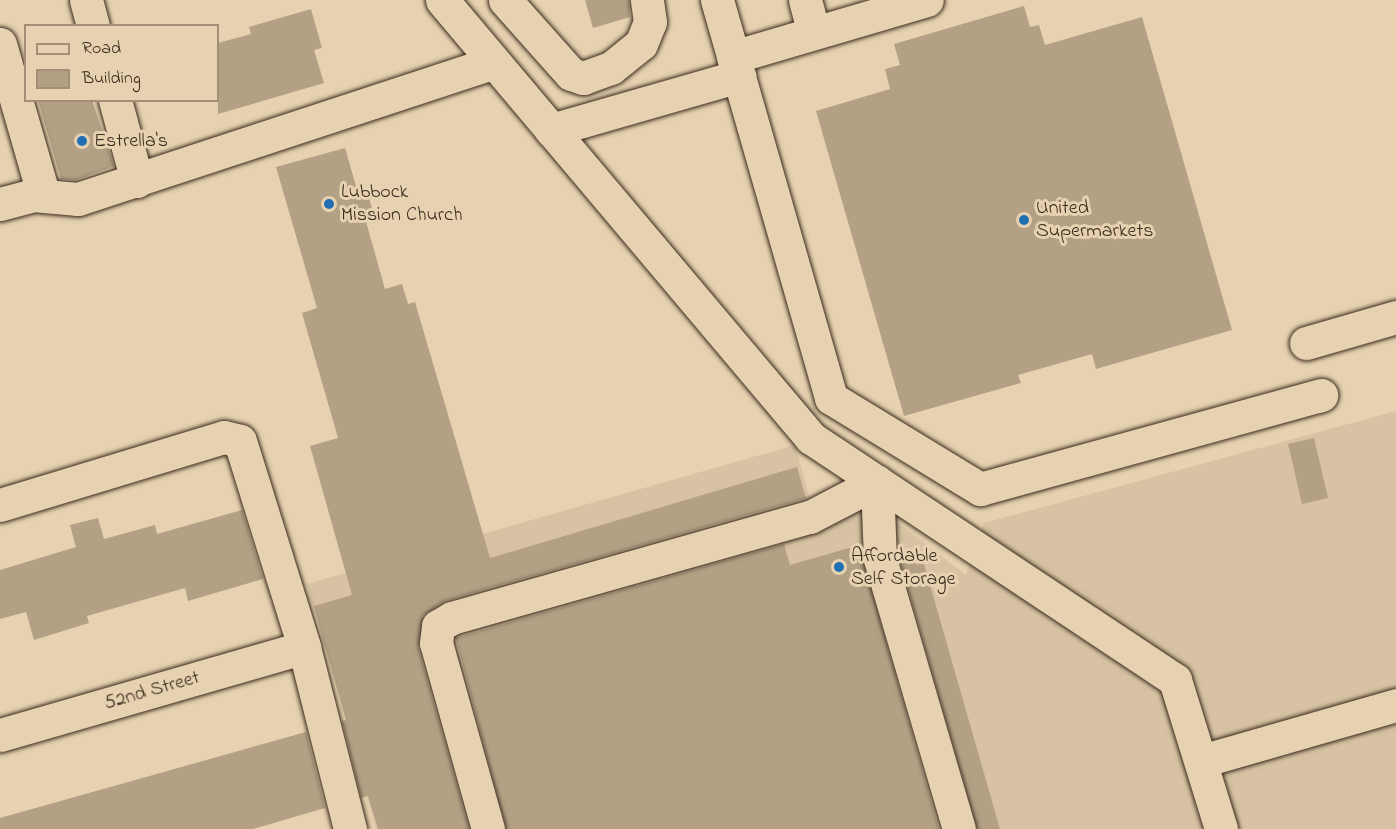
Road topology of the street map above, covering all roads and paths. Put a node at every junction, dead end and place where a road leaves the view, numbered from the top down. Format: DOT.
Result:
graph roads {
  1 [pos="86,0"];
  2 [pos="442,0"];
  3 [pos="505,0"];
  4 [pos="647,0"];
  5 [pos="717,0"];
  6 [pos="805,0"];
  7 [pos="907,3"];
  8 [pos="92,24"];
  9 [pos="814,33"];
  10 [pos="0,44"];
  11 [pos="494,62"];
  12 [pos="736,66"];
  13 [pos="116,102"];
  14 [pos="551,130"];
  15 [pos="137,181"];
  16 [pos="44,196"];
  17 [pos="0,204"];
  18 [pos="1396,317"];
  19 [pos="1306,343"];
  20 [pos="1322,395"];
  21 [pos="877,482"];
  22 [pos="0,505"];
  23 [pos="304,647"];
  24 [pos="1396,705"];
  25 [pos="0,735"];
  26 [pos="1202,761"];
  27 [pos="350,829"];
  28 [pos="488,829"];
  29 [pos="959,829"];
  30 [pos="1221,829"];
  1 -- 8 [label="street"];
  2 -- 11 [label="street"];
  3 -- 4 [label="street"];
  5 -- 12 [label="street"];
  6 -- 9 [label="street"];
  7 -- 9 [label="street"];
  9 -- 12 [label="street"];
  10 -- 16 [label="street"];
  11 -- 14 [label="street"];
  11 -- 15 [label="street"];
  12 -- 14 [label="street"];
  12 -- 20 [label="street"];
  13 -- 15 [label="street"];
  14 -- 21 [label="street"];
  15 -- 16 [label="street"];
  16 -- 17 [label="street"];
  18 -- 19 [label="street"];
  21 -- 26 [label="street"];
  21 -- 28 [label="street"];
  21 -- 29 [label="street"];
  22 -- 23 [label="street"];
  23 -- 25 [label="street, 52nd Street"];
  23 -- 27 [label="street"];
  24 -- 26 [label="street"];
  26 -- 30 [label="street"];
}
